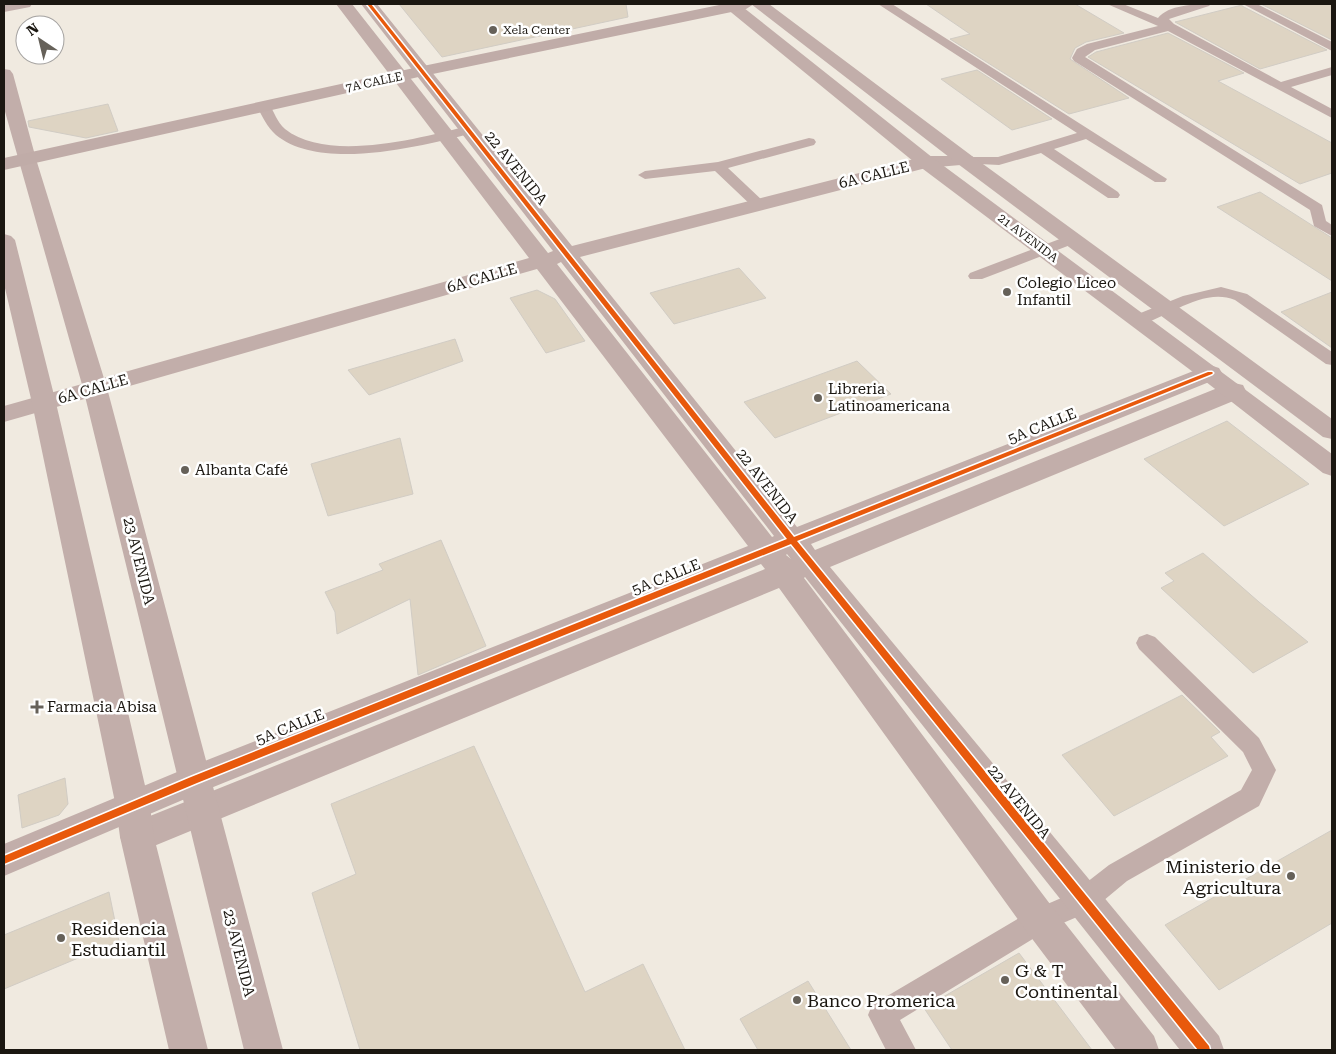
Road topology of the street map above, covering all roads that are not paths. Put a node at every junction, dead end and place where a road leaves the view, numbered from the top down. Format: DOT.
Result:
graph roads {
  1 [pos="24,4"];
  2 [pos="344,4"];
  3 [pos="369,4"];
  4 [pos="759,4"];
  5 [pos="884,4"];
  6 [pos="1113,4"];
  7 [pos="1205,4"];
  8 [pos="1249,4"];
  9 [pos="736,5"];
  10 [pos="4,8"];
  11 [pos="1170,27"];
  12 [pos="1332,47"];
  13 [pos="1332,71"];
  14 [pos="4,74"];
  15 [pos="411,74"];
  16 [pos="1280,86"];
  17 [pos="264,106"];
  18 [pos="1332,114"];
  19 [pos="456,133"];
  20 [pos="1088,134"];
  21 [pos="809,142"];
  22 [pos="1043,148"];
  23 [pos="965,160"];
  24 [pos="15,161"];
  25 [pos="926,162"];
  26 [pos="718,166"];
  27 [pos="646,175"];
  28 [pos="1160,179"];
  29 [pos="1112,196"];
  30 [pos="1332,202"];
  31 [pos="759,205"];
  32 [pos="1316,208"];
  33 [pos="1332,231"];
  34 [pos="1073,239"];
  35 [pos="4,240"];
  36 [pos="1044,250"];
  37 [pos="555,257"];
  38 [pos="976,276"];
  39 [pos="1167,309"];
  40 [pos="1139,320"];
  41 [pos="1332,360"];
  42 [pos="1210,373"];
  43 [pos="95,388"];
  44 [pos="1234,391"];
  45 [pos="44,403"];
  46 [pos="4,414"];
  47 [pos="1332,431"];
  48 [pos="1332,467"];
  49 [pos="788,557"];
  50 [pos="1147,643"];
  51 [pos="194,780"];
  52 [pos="203,808"];
  53 [pos="135,822"];
  54 [pos="4,860"];
  55 [pos="1082,902"];
  56 [pos="1040,920"];
  57 [pos="189,1050"];
  58 [pos="264,1050"];
  59 [pos="902,1050"];
  60 [pos="1140,1050"];
  61 [pos="1204,1050"];
  1 -- 10 [label="street"];
  2 -- 15 [label="street, 22 AVENIDA"];
  3 -- 15 [label="street, 22 AVENIDA"];
  4 -- 23 [label="street, 21 AVENIDA"];
  5 -- 20 [label="lane"];
  6 -- 11 [label="lane"];
  7 -- 11 [label="lane"];
  8 -- 12 [label="lane"];
  9 -- 15 [label="main road, 7A CALLE"];
  9 -- 25 [label="street, 21 AVENIDA"];
  11 -- 16 [label="lane"];
  11 -- 32 [label="lane"];
  13 -- 16 [label="lane"];
  14 -- 24 [label="street, 23 AVENIDA"];
  15 -- 17 [label="main road, 7A CALLE"];
  15 -- 19 [label="street, 22 AVENIDA"];
  16 -- 18 [label="lane"];
  17 -- 19 [label="lane"];
  17 -- 24 [label="main road, 7A CALLE"];
  19 -- 37 [label="street, 22 AVENIDA"];
  20 -- 22 [label="lane"];
  20 -- 28 [label="lane"];
  21 -- 26 [label="lane"];
  22 -- 23 [label="lane"];
  22 -- 29 [label="lane"];
  23 -- 25 [label="street, 6A CALLE"];
  23 -- 34 [label="street, 21 AVENIDA"];
  24 -- 43 [label="street, 23 AVENIDA"];
  25 -- 31 [label="street, 6A CALLE"];
  25 -- 36 [label="street, 21 AVENIDA"];
  26 -- 27 [label="lane"];
  26 -- 31 [label="lane"];
  30 -- 32 [label="lane"];
  31 -- 37 [label="street, 6A CALLE"];
  32 -- 33 [label="lane"];
  34 -- 36 [label="lane"];
  34 -- 39 [label="street, 21 AVENIDA"];
  35 -- 45 [label="street"];
  36 -- 38 [label="lane"];
  36 -- 40 [label="street, 21 AVENIDA"];
  37 -- 43 [label="street, 6A CALLE"];
  37 -- 49 [label="street, 22 AVENIDA"];
  39 -- 40 [label="lane"];
  39 -- 41 [label="lane"];
  39 -- 47 [label="street, 21 AVENIDA"];
  40 -- 42 [label="street, 21 AVENIDA"];
  42 -- 44 [label="street, 21 AVENIDA"];
  42 -- 49 [label="street, 5A CALLE"];
  43 -- 45 [label="street, 6A CALLE"];
  43 -- 51 [label="street, 23 AVENIDA"];
  44 -- 48 [label="street, 21 AVENIDA"];
  44 -- 49 [label="street, 5A CALLE"];
  45 -- 46 [label="street, 6A CALLE"];
  45 -- 53 [label="street"];
  49 -- 51 [label="street, 5A CALLE"];
  49 -- 52 [label="street, 5A CALLE"];
  49 -- 55 [label="street, 22 AVENIDA"];
  49 -- 56 [label="street, 22 AVENIDA"];
  50 -- 55 [label="lane"];
  51 -- 52 [label="street, 23 AVENIDA"];
  51 -- 53 [label="street, 5A CALLE"];
  52 -- 53 [label="street, 5A CALLE"];
  52 -- 58 [label="street, 23 AVENIDA"];
  53 -- 54 [label="street"];
  53 -- 57 [label="street"];
  55 -- 56 [label="lane"];
  55 -- 61 [label="street, 22 AVENIDA"];
  56 -- 59 [label="lane"];
  56 -- 60 [label="street, 22 AVENIDA"];
}
